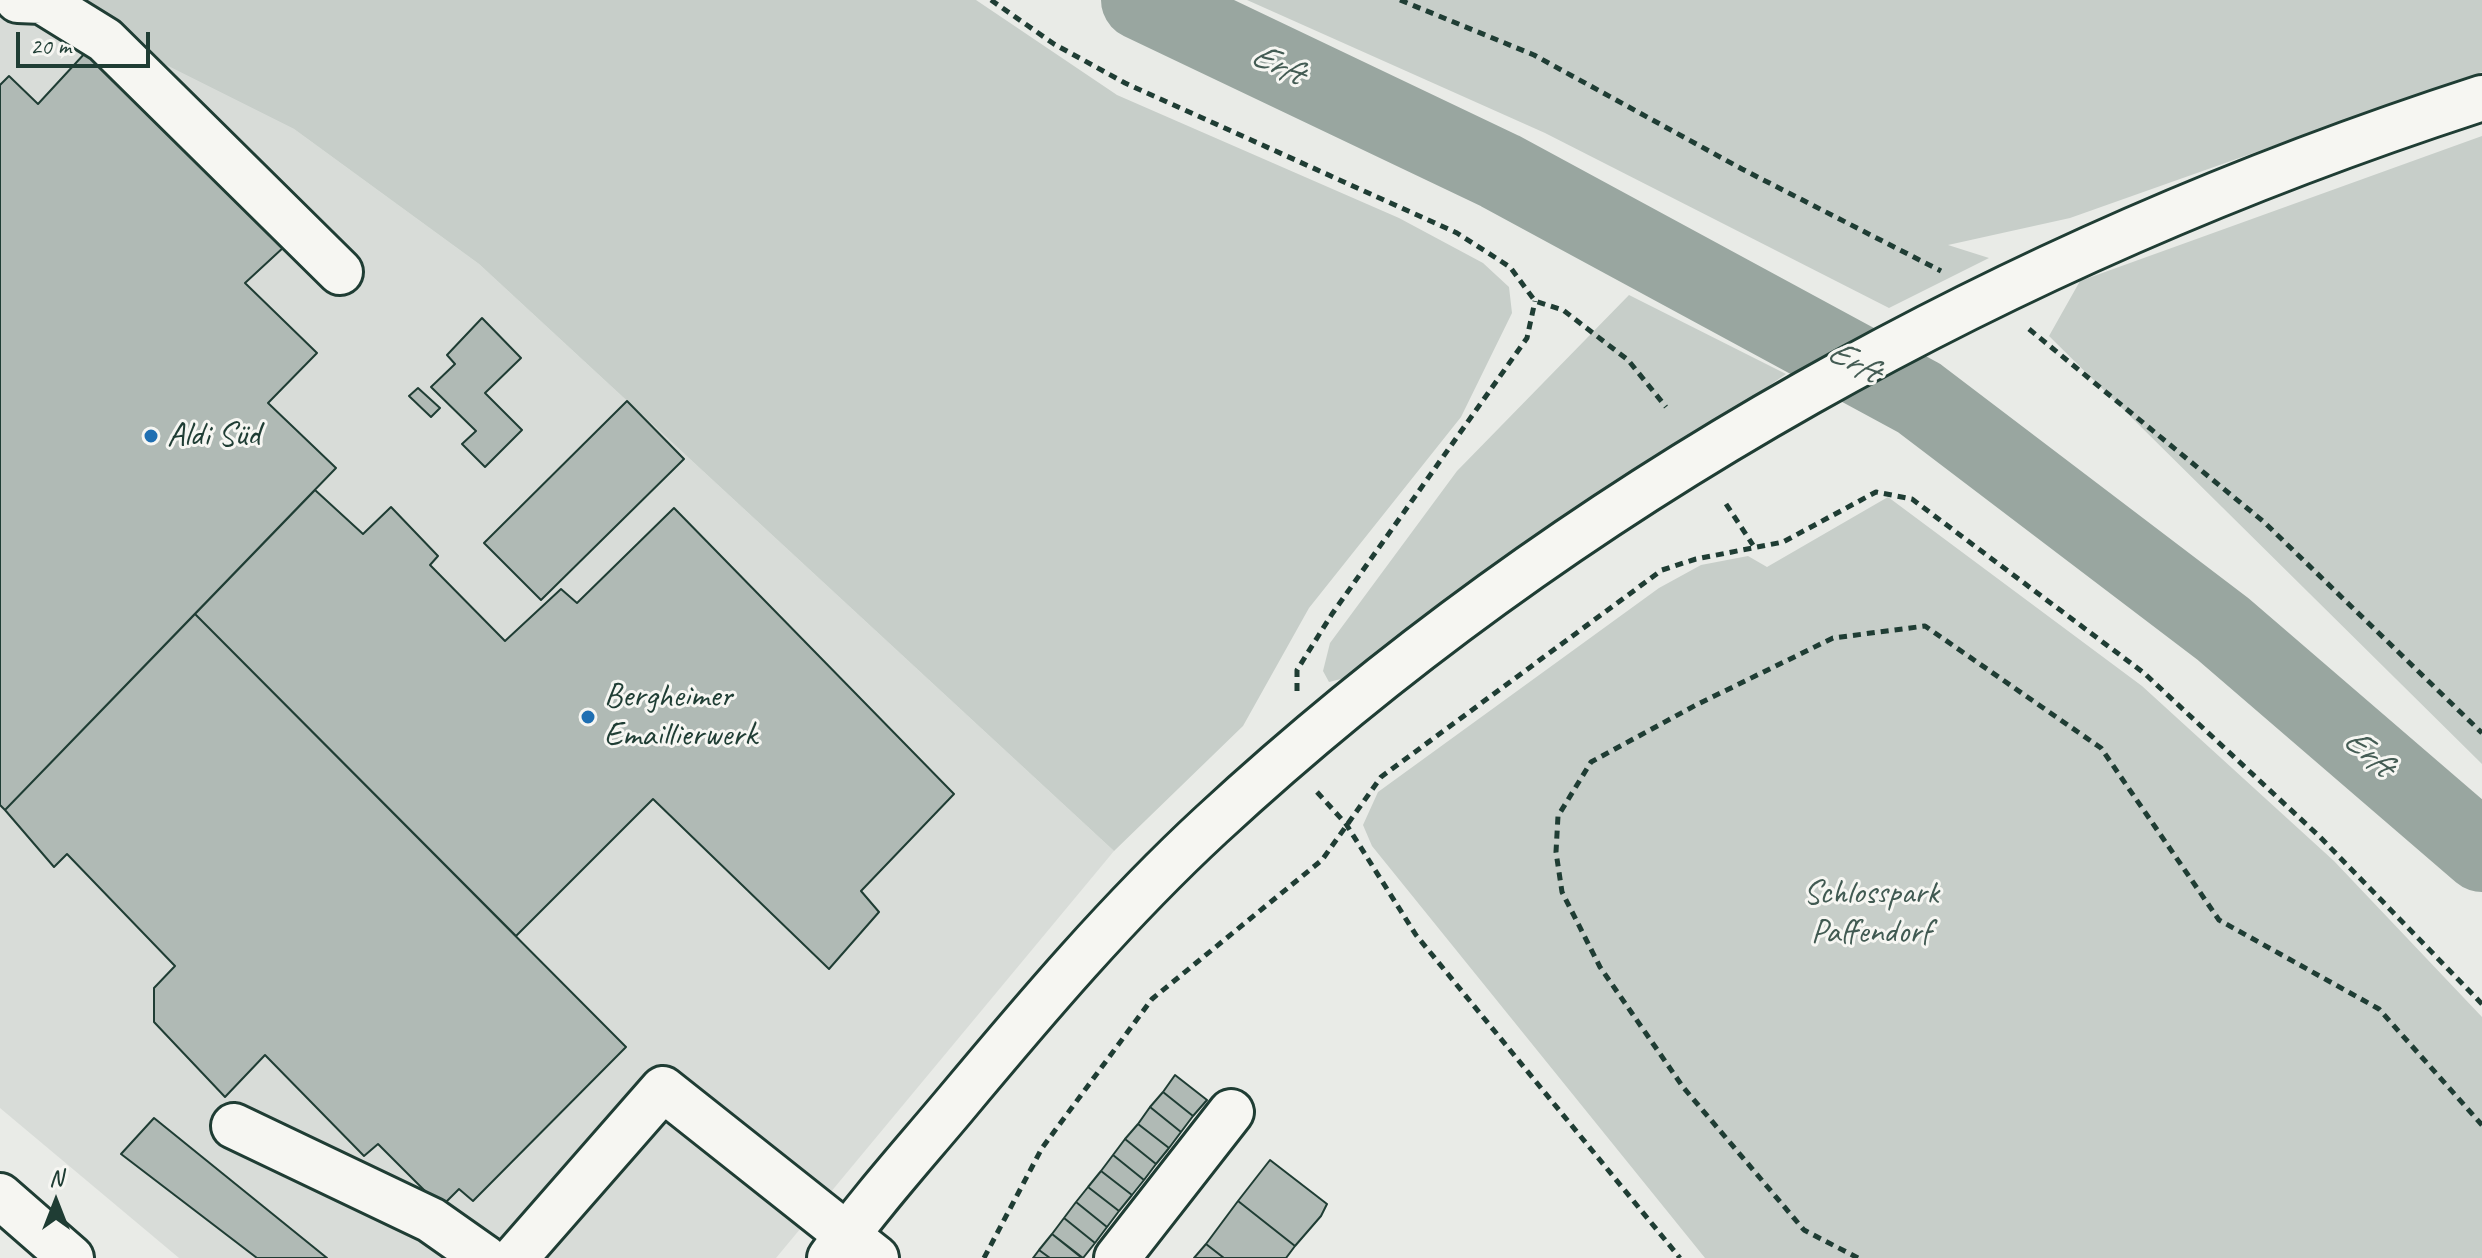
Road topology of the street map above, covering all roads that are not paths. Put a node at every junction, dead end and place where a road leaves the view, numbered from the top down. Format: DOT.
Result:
graph roads {
  1 [pos="18,0"];
  2 [pos="2482,98"];
  3 [pos="340,272"];
  4 [pos="1231,1112"];
  5 [pos="234,1126"];
  6 [pos="0,1196"];
  7 [pos="851,1250"];
  8 [pos="71,1258"];
  9 [pos="485,1258"];
  10 [pos="515,1258"];
  11 [pos="1117,1258"];
  1 -- 3 [label="main road"];
  2 -- 7 [label="main road"];
  4 -- 11 [label="main road"];
  5 -- 9 [label="main road"];
  6 -- 8 [label="main road"];
  7 -- 10 [label="main road"];
}
